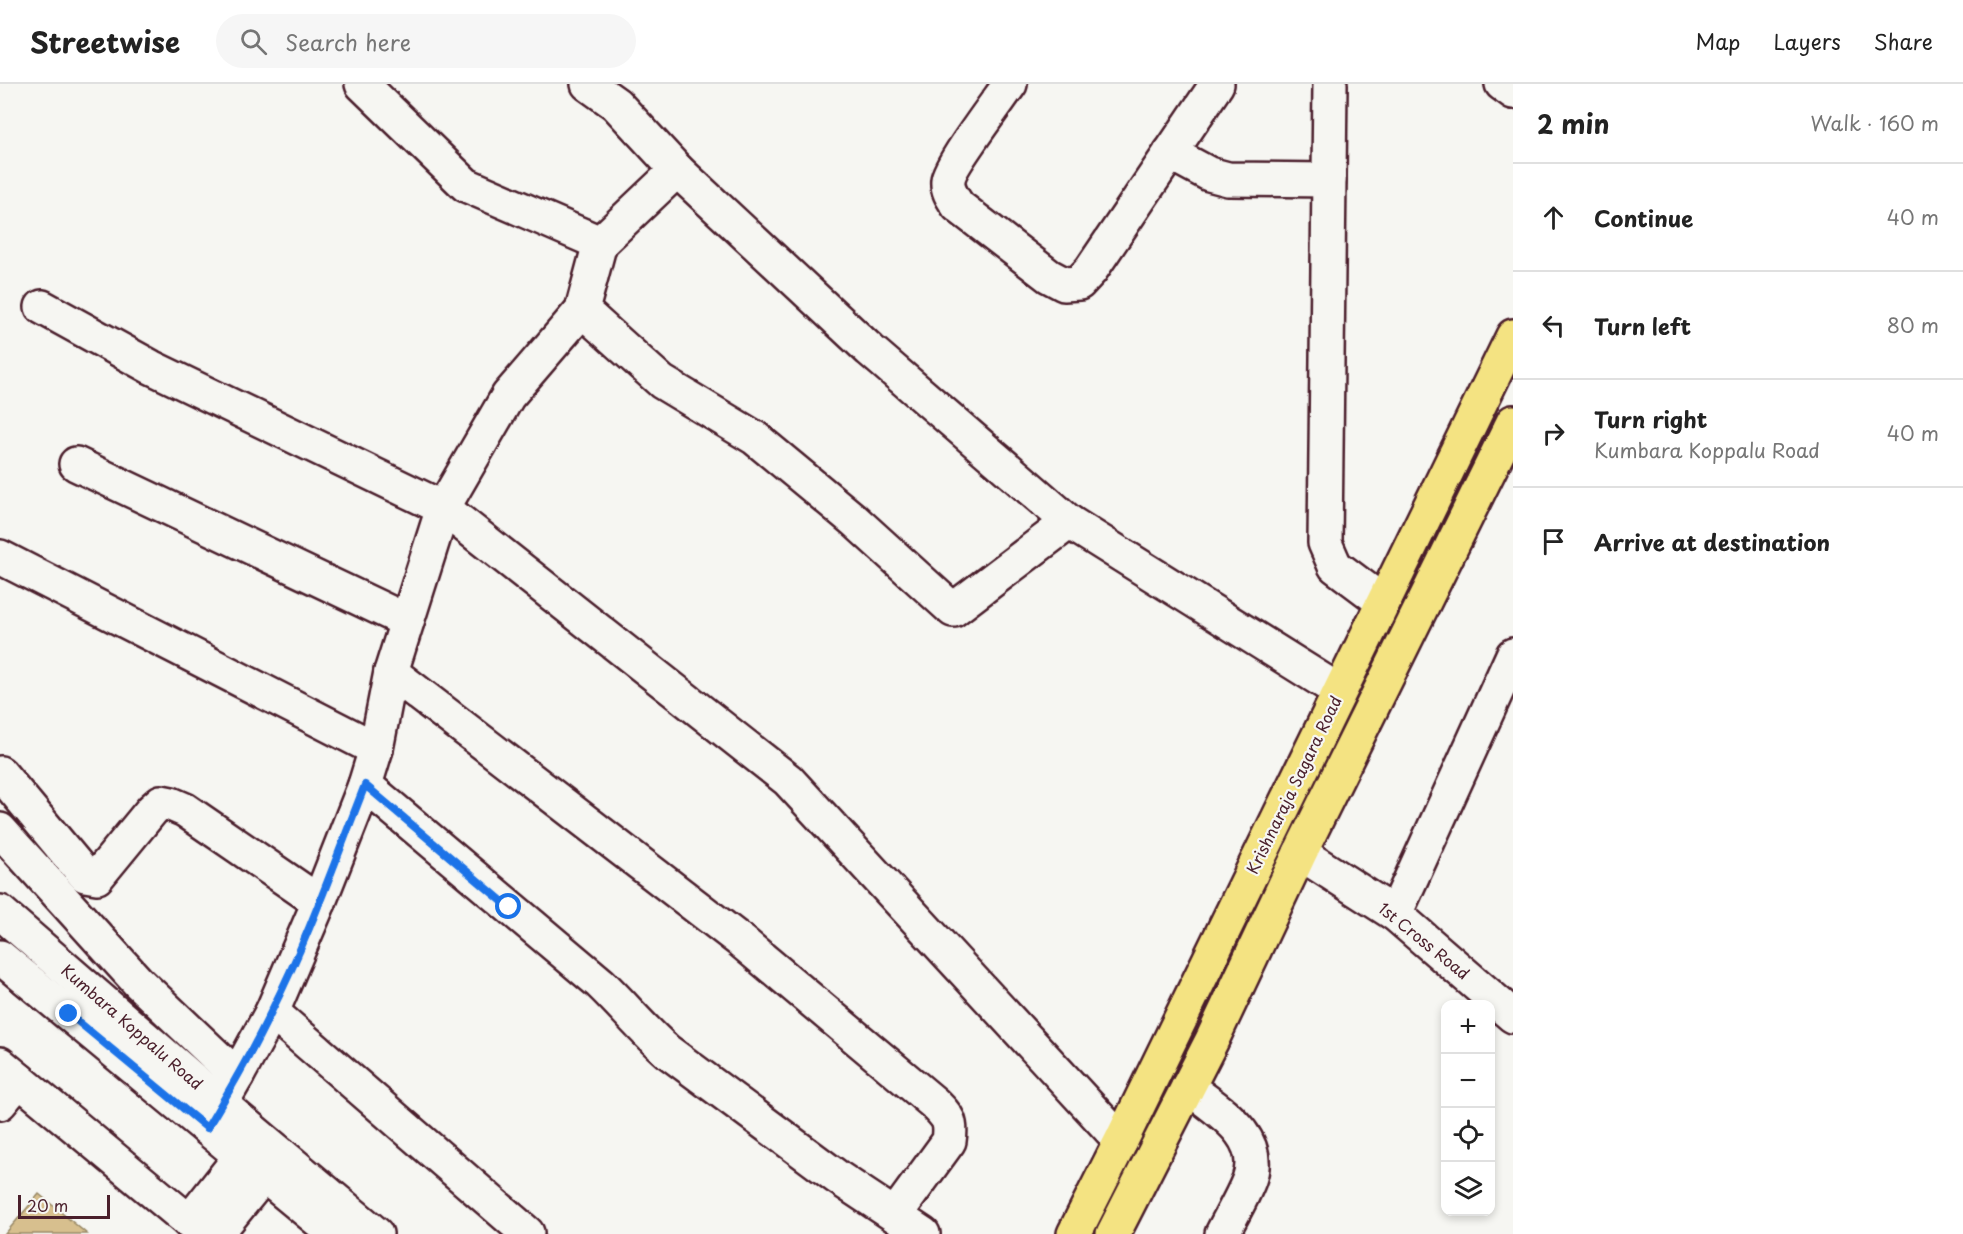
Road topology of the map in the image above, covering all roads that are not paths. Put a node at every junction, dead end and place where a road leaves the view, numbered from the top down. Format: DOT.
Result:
graph roads {
  1 [pos="362,84"];
  2 [pos="588,84"];
  3 [pos="1010,84"];
  4 [pos="1217,84"];
  5 [pos="1330,84"];
  6 [pos="1502,84"];
  7 [pos="1513,92"];
  8 [pos="1170,153"];
  9 [pos="677,170"];
  10 [pos="1329,180"];
  11 [pos="600,243"];
  12 [pos="42,307"];
  13 [pos="582,310"];
  14 [pos="1513,336"];
  15 [pos="1513,422"];
  16 [pos="76,464"];
  17 [pos="443,508"];
  18 [pos="1069,522"];
  19 [pos="0,556"];
  20 [pos="1383,602"];
  21 [pos="407,621"];
  22 [pos="1513,655"];
  23 [pos="391,672"];
  24 [pos="1340,691"];
  25 [pos="376,749"];
  26 [pos="0,772"];
  27 [pos="365,785"];
  28 [pos="0,830"];
  29 [pos="1300,853"];
  30 [pos="319,902"];
  31 [pos="0,912"];
  32 [pos="1395,914"];
  33 [pos="0,957"];
  34 [pos="272,1012"];
  35 [pos="1513,1016"];
  36 [pos="237,1076"];
  37 [pos="6,1082"];
  38 [pos="1188,1087"];
  39 [pos="214,1116"];
  40 [pos="1121,1141"];
  41 [pos="253,1166"];
  42 [pos="895,1215"];
  43 [pos="203,1230"];
  44 [pos="527,1233"];
  45 [pos="335,1234"];
  46 [pos="376,1234"];
  47 [pos="923,1234"];
  48 [pos="1074,1234"];
  49 [pos="1113,1234"];
  50 [pos="1222,1234"];
  1 -- 11 [label="street"];
  2 -- 9 [label="street"];
  3 -- 8 [label="street"];
  4 -- 8 [label="street"];
  5 -- 10 [label="street"];
  6 -- 7 [label="street"];
  8 -- 10 [label="street"];
  9 -- 11 [label="street"];
  9 -- 18 [label="street"];
  10 -- 20 [label="street"];
  11 -- 13 [label="street"];
  12 -- 17 [label="street"];
  13 -- 17 [label="street"];
  13 -- 18 [label="street"];
  14 -- 20 [label="main road, Krishnaraja Sagara Road"];
  15 -- 29 [label="main road"];
  16 -- 21 [label="street"];
  17 -- 21 [label="street"];
  17 -- 40 [label="street"];
  18 -- 24 [label="street"];
  19 -- 25 [label="street"];
  20 -- 24 [label="main road, Krishnaraja Sagara Road"];
  21 -- 23 [label="street"];
  22 -- 32 [label="street"];
  23 -- 25 [label="street"];
  23 -- 42 [label="street"];
  24 -- 40 [label="main road, Krishnaraja Sagara Road"];
  25 -- 27 [label="street"];
  26 -- 30 [label="street"];
  27 -- 30 [label="street"];
  27 -- 42 [label="street"];
  28 -- 36 [label="street"];
  29 -- 32 [label="street, 1st Cross Road"];
  29 -- 38 [label="main road"];
  30 -- 34 [label="street"];
  31 -- 39 [label="street, Kumbara Koppalu Road"];
  32 -- 35 [label="street, 1st Cross Road"];
  33 -- 39 [label="street, Kumbara Koppalu Road"];
  34 -- 36 [label="street"];
  34 -- 44 [label="street"];
  36 -- 39 [label="street"];
  37 -- 43 [label="street"];
  38 -- 49 [label="main road"];
  38 -- 50 [label="street"];
  39 -- 41 [label="street, Kumbara Koppalu Road"];
  39 -- 46 [label="street, Kumbara Koppalu Road"];
  40 -- 48 [label="main road, Krishnaraja Sagara Road"];
  41 -- 43 [label="street"];
  41 -- 45 [label="street, Kumbara Koppalu Road"];
  42 -- 47 [label="street"];
}
